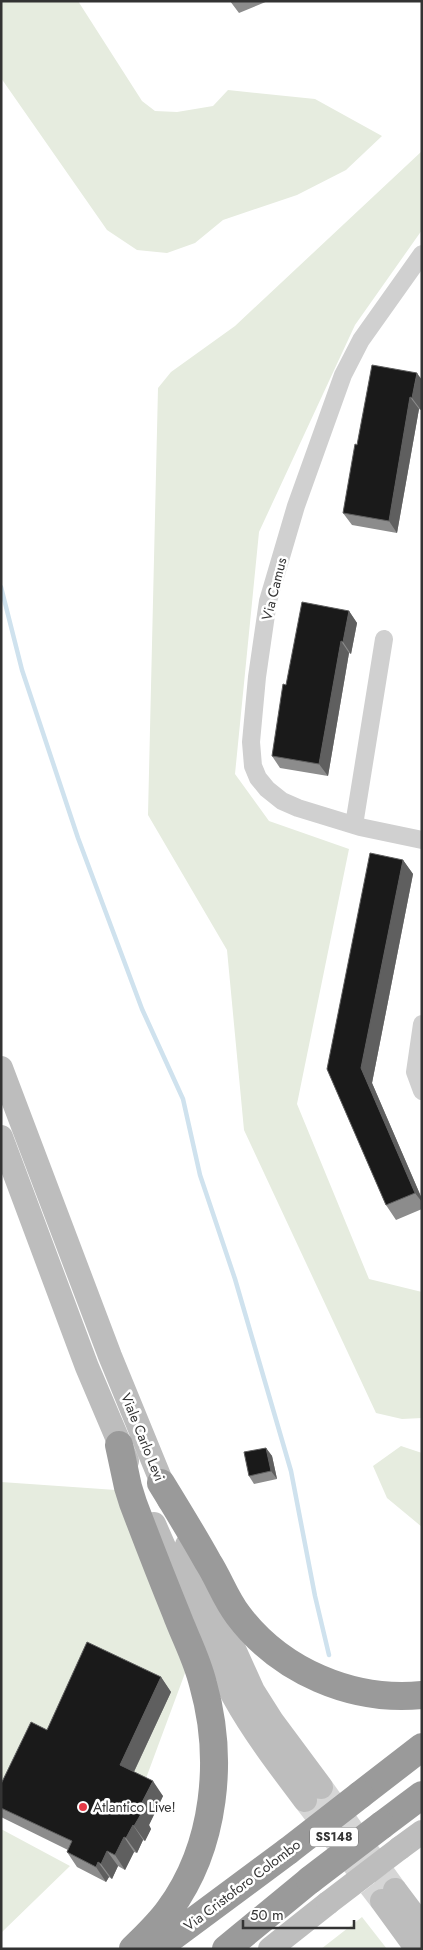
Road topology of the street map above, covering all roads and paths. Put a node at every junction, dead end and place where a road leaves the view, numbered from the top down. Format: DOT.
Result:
graph roads {
  1 [pos="422,254"];
  2 [pos="384,639"];
  3 [pos="354,825"];
  4 [pos="422,840"];
  5 [pos="422,1024"];
  6 [pos="1,1068"];
  7 [pos="418,1073"];
  8 [pos="422,1091"];
  9 [pos="1,1136"];
  10 [pos="119,1445"];
  11 [pos="162,1483"];
  12 [pos="422,1695"];
  13 [pos="422,1747"];
  14 [pos="422,1770"];
  15 [pos="422,1795"];
  16 [pos="371,1810"];
  17 [pos="422,1832"];
  18 [pos="299,1865"];
  19 [pos="391,1900"];
  20 [pos="328,1903"];
  21 [pos="422,1917"];
  22 [pos="422,1926"];
  23 [pos="133,1949"];
  24 [pos="156,1949"];
  25 [pos="183,1949"];
  26 [pos="226,1949"];
  27 [pos="270,1949"];
  28 [pos="293,1949"];
  29 [pos="407,1949"];
  30 [pos="417,1949"];
  1 -- 3 [label="street, Via Camus"];
  2 -- 3 [label="street"];
  3 -- 4 [label="street, Via Camus"];
  5 -- 7 [label="street"];
  6 -- 11 [label="street, Viale Carlo Levi"];
  7 -- 8 [label="street"];
  9 -- 10 [label="street, Viale Carlo Levi"];
  10 -- 11 [label="street, Viale Carlo Levi"];
  10 -- 23 [label="highway"];
  11 -- 12 [label="highway"];
  13 -- 16 [label="highway, Via Cristoforo Colombo"];
  14 -- 16 [label="highway, SS148"];
  15 -- 16 [label="highway, Via Cristoforo Colombo / SS148"];
  16 -- 18 [label="highway, Via Cristoforo Colombo / SS148, bridge"];
  16 -- 18 [label="highway, Via Cristoforo Colombo, bridge"];
  17 -- 20 [label="street, bridge"];
  18 -- 24 [label="highway, Via Cristoforo Colombo"];
  18 -- 25 [label="highway, SS148"];
  18 -- 26 [label="highway, Via Cristoforo Colombo / SS148"];
  19 -- 21 [label="street"];
  19 -- 22 [label="street"];
  19 -- 29 [label="street"];
  19 -- 30 [label="street"];
  20 -- 27 [label="street"];
  20 -- 28 [label="street"];
}
